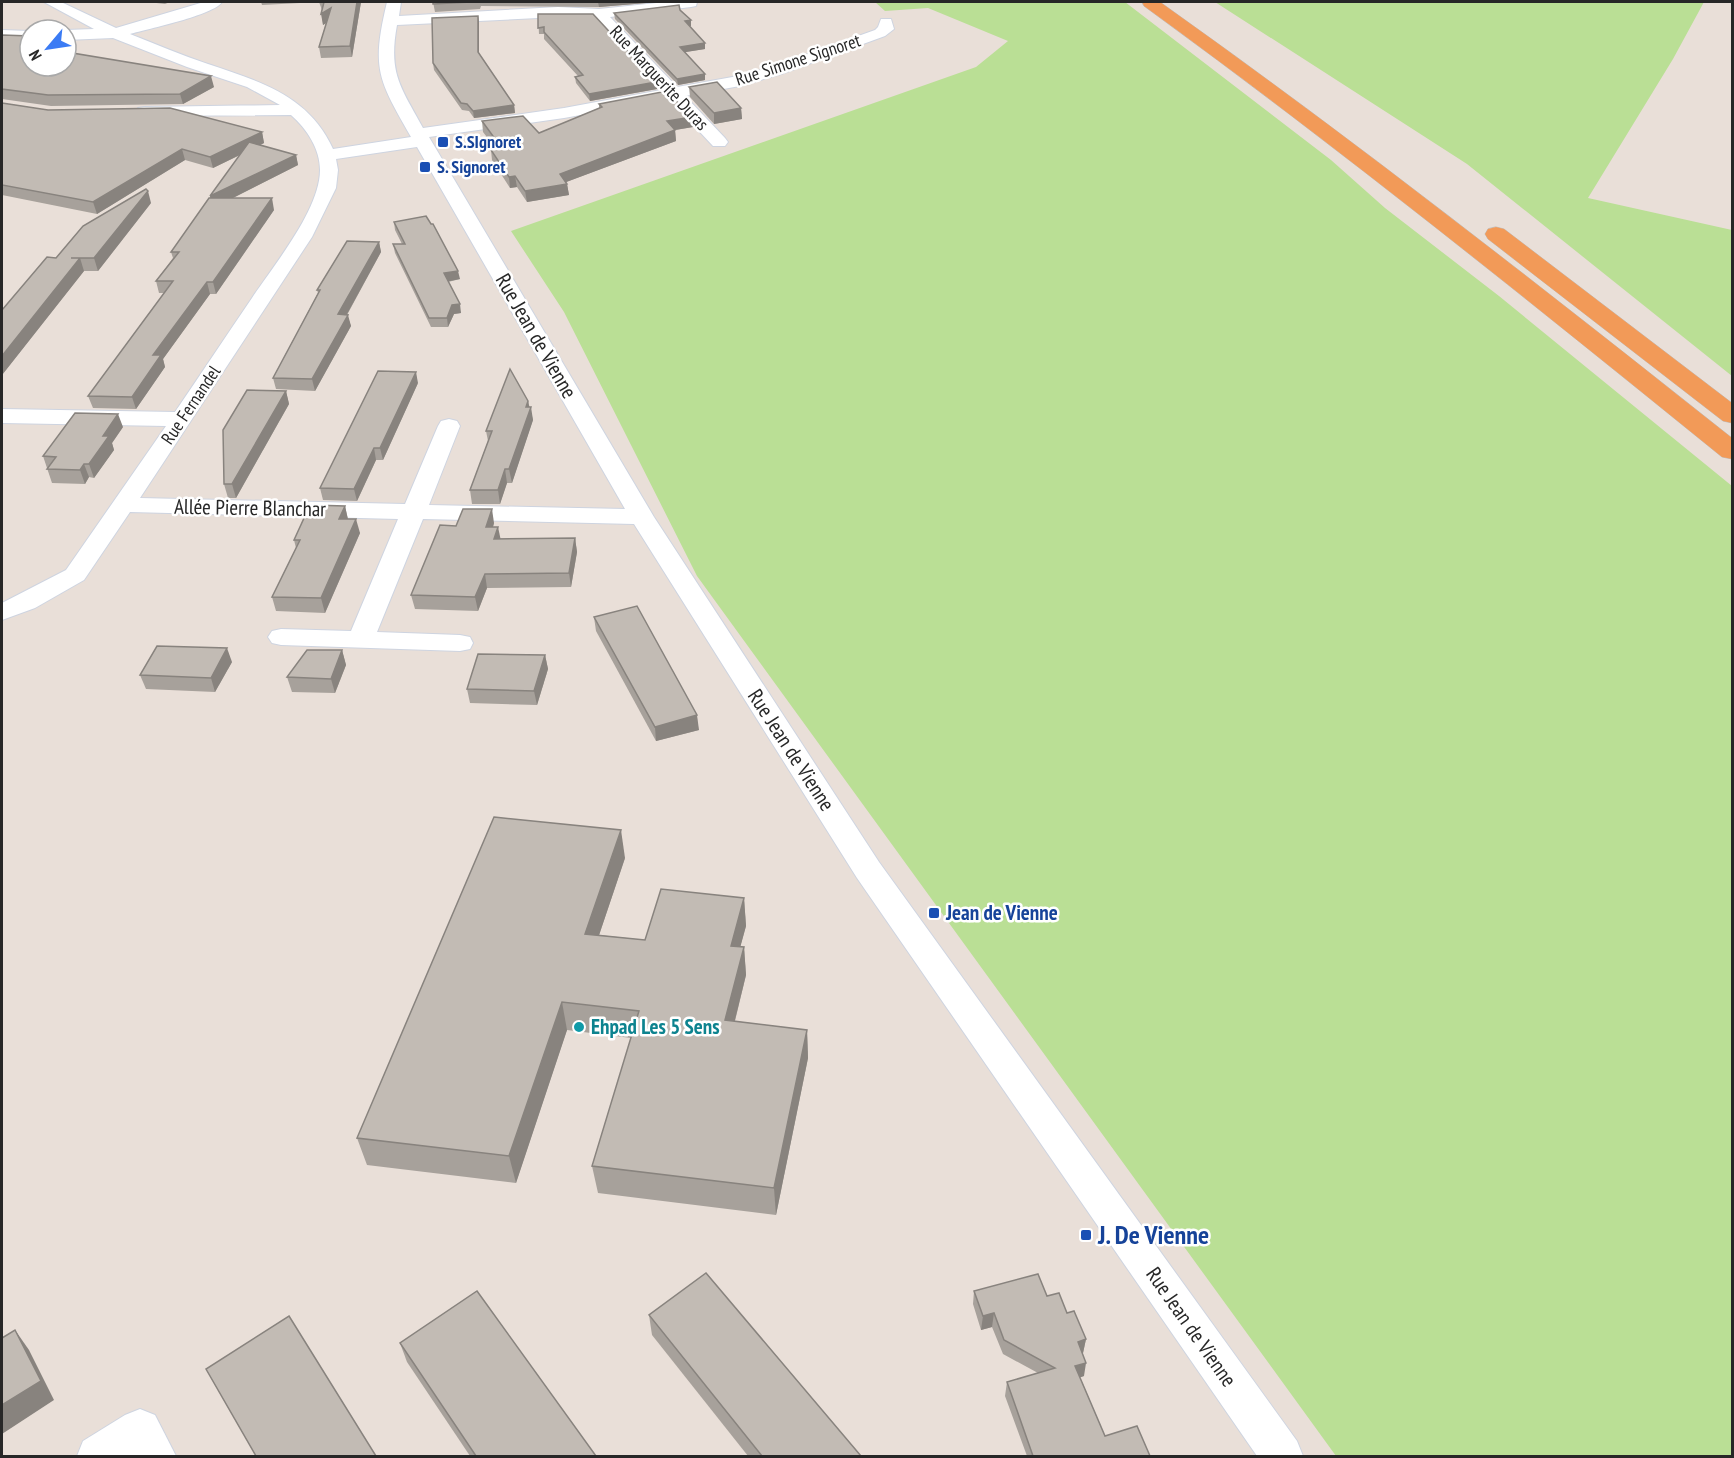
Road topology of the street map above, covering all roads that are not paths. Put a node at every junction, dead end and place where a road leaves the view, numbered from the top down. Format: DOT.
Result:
graph roads {
  1 [pos="51,2"];
  2 [pos="215,2"];
  3 [pos="1150,2"];
  4 [pos="1180,2"];
  5 [pos="691,3"];
  6 [pos="393,11"];
  7 [pos="599,14"];
  8 [pos="886,22"];
  9 [pos="116,33"];
  10 [pos="2,35"];
  11 [pos="78,35"];
  12 [pos="18,36"];
  13 [pos="672,92"];
  14 [pos="295,110"];
  15 [pos="132,112"];
  16 [pos="419,135"];
  17 [pos="719,142"];
  18 [pos="325,150"];
  19 [pos="1403,164"];
  20 [pos="1479,222"];
  21 [pos="1732,415"];
  22 [pos="2,416"];
  23 [pos="182,419"];
  24 [pos="449,426"];
  25 [pos="1732,451"];
  26 [pos="123,505"];
  27 [pos="413,512"];
  28 [pos="642,517"];
  29 [pos="14,602"];
  30 [pos="2,612"];
  31 [pos="280,637"];
  32 [pos="361,639"];
  33 [pos="460,643"];
  34 [pos="98,1456"];
  35 [pos="155,1456"];
  36 [pos="1282,1456"];
  1 -- 9 [label="street"];
  2 -- 9 [label="street"];
  3 -- 25 [label="highway"];
  4 -- 19 [label="highway"];
  5 -- 7 [label="street"];
  6 -- 7 [label="street"];
  6 -- 16 [label="street, Rue Jean de Vienne"];
  7 -- 13 [label="street, Rue Marguerite Duras"];
  8 -- 13 [label="street, Rue Simone Signoret"];
  9 -- 11 [label="street"];
  9 -- 14 [label="street"];
  10 -- 12 [label="street"];
  13 -- 16 [label="street, Rue Simone Signoret"];
  13 -- 17 [label="street, Rue Marguerite Duras"];
  14 -- 15 [label="street"];
  14 -- 18 [label="street"];
  16 -- 18 [label="street"];
  16 -- 28 [label="street, Rue Jean de Vienne"];
  18 -- 23 [label="street, Rue Fernandel"];
  20 -- 21 [label="highway"];
  22 -- 23 [label="street"];
  23 -- 26 [label="street, Rue Fernandel"];
  24 -- 27 [label="street"];
  26 -- 27 [label="street, Allée Pierre Blanchar"];
  26 -- 29 [label="street, Rue Fernandel"];
  27 -- 28 [label="street, Allée Pierre Blanchar"];
  27 -- 32 [label="street"];
  28 -- 36 [label="street, Rue Jean de Vienne"];
  29 -- 30 [label="street, Rue Fernandel"];
  31 -- 32 [label="street"];
  32 -- 33 [label="street"];
  34 -- 35 [label="street"];
}
